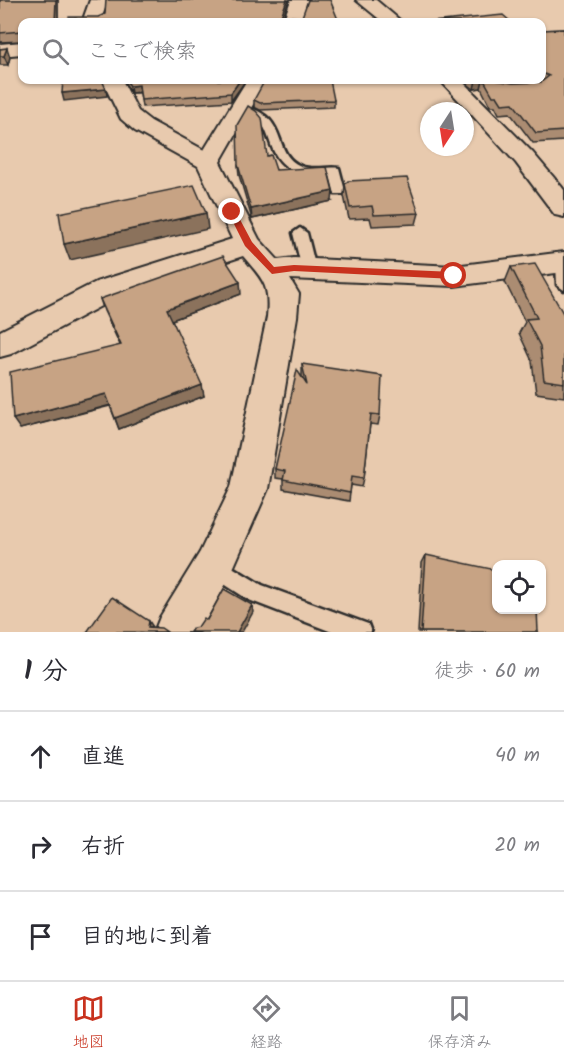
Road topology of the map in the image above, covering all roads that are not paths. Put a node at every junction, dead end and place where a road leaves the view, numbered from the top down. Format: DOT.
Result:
graph roads {
  1 [pos="99,0"];
  2 [pos="300,0"];
  3 [pos="365,0"];
  4 [pos="92,18"];
  5 [pos="293,18"];
  6 [pos="388,18"];
  7 [pos="18,48"];
  8 [pos="0,50"];
  9 [pos="114,84"];
  10 [pos="255,84"];
  11 [pos="455,84"];
  12 [pos="240,108"];
  13 [pos="208,162"];
  14 [pos="339,191"];
  15 [pos="560,198"];
  16 [pos="300,233"];
  17 [pos="248,244"];
  18 [pos="309,269"];
  19 [pos="564,270"];
  20 [pos="272,271"];
  21 [pos="0,345"];
  22 [pos="214,566"];
  23 [pos="175,632"];
  24 [pos="360,632"];
  1 -- 4 [label="street"];
  2 -- 5 [label="street"];
  3 -- 6 [label="street"];
  7 -- 8 [label="street"];
  9 -- 13 [label="street"];
  10 -- 12 [label="street"];
  11 -- 15 [label="street"];
  12 -- 13 [label="street"];
  12 -- 14 [label="lane"];
  13 -- 17 [label="street"];
  16 -- 18 [label="lane"];
  17 -- 20 [label="street"];
  17 -- 21 [label="street"];
  18 -- 19 [label="street"];
  18 -- 20 [label="street"];
  20 -- 22 [label="street"];
  22 -- 23 [label="street"];
  22 -- 24 [label="lane"];
}
